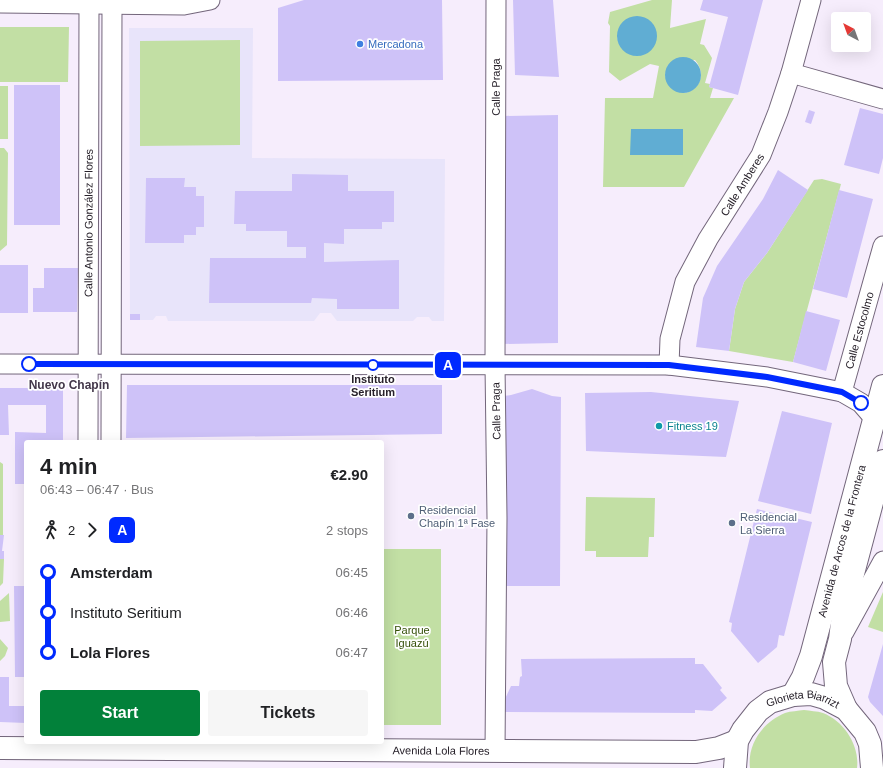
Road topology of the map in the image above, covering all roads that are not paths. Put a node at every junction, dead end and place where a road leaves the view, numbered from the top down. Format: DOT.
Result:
graph roads {
  1 [pos="210,0"];
  2 [pos="496,0"];
  3 [pos="811,0"];
  4 [pos="0,3"];
  5 [pos="89,4"];
  6 [pos="112,4"];
  7 [pos="791,73"];
  8 [pos="883,99"];
  9 [pos="883,246"];
  10 [pos="0,364"];
  11 [pos="89,364"];
  12 [pos="111,364"];
  13 [pos="495,365"];
  14 [pos="669,365"];
  15 [pos="883,386"];
  16 [pos="842,392"];
  17 [pos="874,418"];
  18 [pos="88,440"];
  19 [pos="111,440"];
  20 [pos="883,461"];
  21 [pos="883,561"];
  22 [pos="840,639"];
  23 [pos="793,695"];
  24 [pos="846,709"];
  25 [pos="737,741"];
  26 [pos="86,746"];
  27 [pos="110,746"];
  28 [pos="0,748"];
  29 [pos="495,750"];
  30 [pos="735,768"];
  31 [pos="872,768"];
  1 -- 6 [label="street"];
  2 -- 13 [label="street, Calle Praga"];
  3 -- 7 [label="street, Calle Amberes"];
  4 -- 5 [label="street"];
  5 -- 6 [label="street"];
  5 -- 11 [label="street, Calle Antonio González Flores"];
  6 -- 12 [label="street, Calle Antonio González Flores"];
  7 -- 8 [label="street"];
  7 -- 14 [label="street, Calle Amberes"];
  9 -- 16 [label="street, Calle Estocolmo"];
  10 -- 11 [label="street"];
  11 -- 12 [label="street"];
  11 -- 18 [label="street, Calle Antonio González Flores"];
  12 -- 13 [label="street"];
  12 -- 19 [label="street, Calle Antonio González Flores"];
  13 -- 14 [label="street"];
  13 -- 29 [label="street, Calle Praga"];
  14 -- 16 [label="street"];
  15 -- 17 [label="main road, Avenida de Arcos de la Frontera"];
  16 -- 17 [label="street"];
  17 -- 23 [label="main road, Avenida de Arcos de la Frontera"];
  20 -- 22 [label="main road, Avenida de Arcos de la Frontera"];
  21 -- 22 [label="street"];
  22 -- 24 [label="main road, Avenida de Arcos de la Frontera"];
  23 -- 24 [label="main road, Glorieta Biarrizt"];
  23 -- 25 [label="main road, Glorieta Biarrizt"];
  24 -- 31 [label="main road, Glorieta Biarrizt"];
  25 -- 29 [label="main road, Avenida Lola Flores"];
  25 -- 30 [label="main road, Glorieta Biarrizt"];
  26 -- 27 [label="main road, Avenida Lola Flores"];
  26 -- 28 [label="main road, Avenida Lola Flores"];
  27 -- 29 [label="main road, Avenida Lola Flores"];
}
